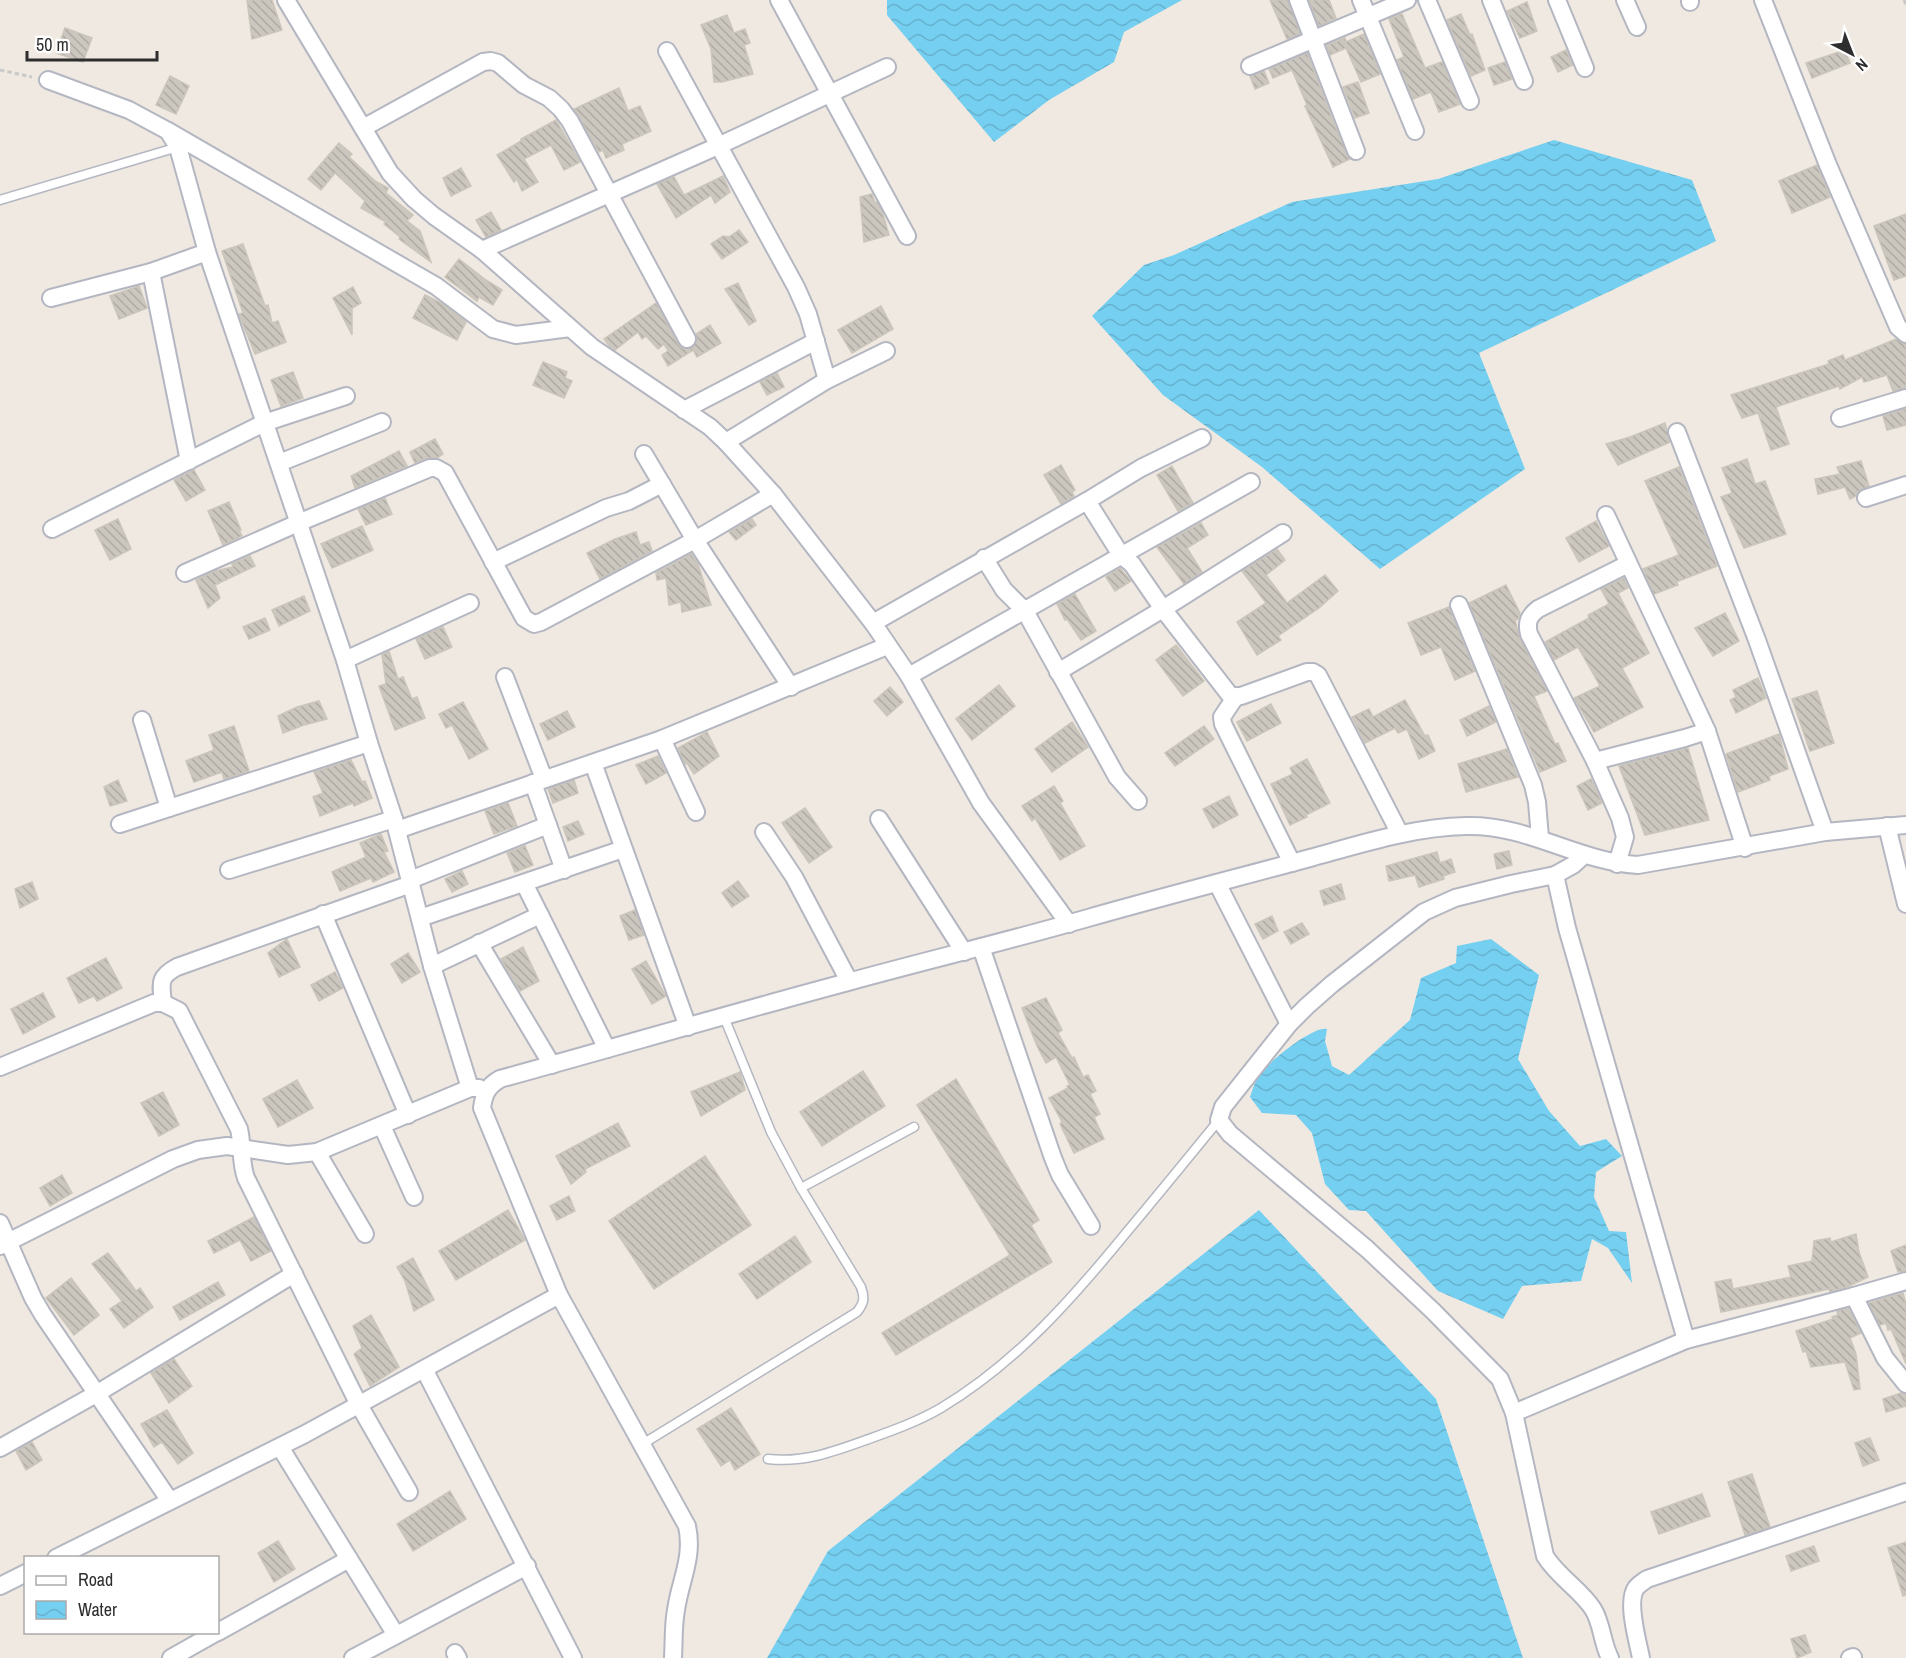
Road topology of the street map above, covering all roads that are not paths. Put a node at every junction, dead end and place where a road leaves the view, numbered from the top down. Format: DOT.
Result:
graph roads {
  1 [pos="286,0"];
  2 [pos="779,0"];
  3 [pos="1298,0"];
  4 [pos="1361,0"];
  5 [pos="1407,0"];
  6 [pos="1427,0"];
  7 [pos="1491,0"];
  8 [pos="1557,0"];
  9 [pos="1625,0"];
  10 [pos="1763,0"];
  11 [pos="1369,17"];
  12 [pos="1637,27"];
  13 [pos="1313,39"];
  14 [pos="667,51"];
  15 [pos="1250,66"];
  16 [pos="887,67"];
  17 [pos="1585,68"];
  18 [pos="48,80"];
  19 [pos="1524,81"];
  20 [pos="830,94"];
  21 [pos="1470,101"];
  22 [pos="363,128"];
  23 [pos="168,131"];
  24 [pos="1415,131"];
  25 [pos="718,146"];
  26 [pos="178,147"];
  27 [pos="1356,151"];
  28 [pos="610,194"];
  29 [pos="0,200"];
  30 [pos="907,236"];
  31 [pos="482,250"];
  32 [pos="207,252"];
  33 [pos="151,272"];
  34 [pos="51,298"];
  35 [pos="570,328"];
  36 [pos="1906,334"];
  37 [pos="687,339"];
  38 [pos="816,341"];
  39 [pos="886,351"];
  40 [pos="827,380"];
  41 [pos="346,396"];
  42 [pos="1906,399"];
  43 [pos="684,410"];
  44 [pos="1840,418"];
  45 [pos="382,422"];
  46 [pos="264,423"];
  47 [pos="1677,432"];
  48 [pos="1202,438"];
  49 [pos="726,442"];
  50 [pos="644,454"];
  51 [pos="189,461"];
  52 [pos="279,463"];
  53 [pos="1251,482"];
  54 [pos="662,484"];
  55 [pos="1906,485"];
  56 [pos="773,494"];
  57 [pos="1866,498"];
  58 [pos="1087,501"];
  59 [pos="1606,515"];
  60 [pos="298,523"];
  61 [pos="52,529"];
  62 [pos="1282,533"];
  63 [pos="694,540"];
  64 [pos="1121,555"];
  65 [pos="984,558"];
  66 [pos="493,562"];
  67 [pos="1628,564"];
  68 [pos="185,573"];
  69 [pos="470,603"];
  70 [pos="1459,605"];
  71 [pos="1163,609"];
  72 [pos="1025,611"];
  73 [pos="873,623"];
  74 [pos="887,646"];
  75 [pos="345,660"];
  76 [pos="1058,672"];
  77 [pos="505,676"];
  78 [pos="909,676"];
  79 [pos="792,687"];
  80 [pos="1236,696"];
  81 [pos="142,720"];
  82 [pos="1707,731"];
  83 [pos="662,739"];
  84 [pos="369,743"];
  85 [pos="1595,761"];
  86 [pos="592,763"];
  87 [pos="538,781"];
  88 [pos="1138,801"];
  89 [pos="169,808"];
  90 [pos="696,812"];
  91 [pos="879,819"];
  92 [pos="120,824"];
  93 [pos="396,824"];
  94 [pos="548,825"];
  95 [pos="1906,825"];
  96 [pos="1887,826"];
  97 [pos="764,832"];
  98 [pos="1826,832"];
  99 [pos="1400,834"];
  100 [pos="1540,838"];
  101 [pos="1745,848"];
  102 [pos="623,849"];
  103 [pos="1583,856"];
  104 [pos="1292,863"];
  105 [pos="1617,864"];
  106 [pos="229,870"];
  107 [pos="564,870"];
  108 [pos="1555,876"];
  109 [pos="410,882"];
  110 [pos="525,883"];
  111 [pos="1217,883"];
  112 [pos="1906,904"];
  113 [pos="323,914"];
  114 [pos="540,915"];
  115 [pos="420,918"];
  116 [pos="1069,924"];
  117 [pos="479,943"];
  118 [pos="981,947"];
  119 [pos="964,952"];
  120 [pos="432,966"];
  121 [pos="849,981"];
  122 [pos="164,1003"];
  123 [pos="724,1017"];
  124 [pos="1289,1024"];
  125 [pos="688,1027"];
  126 [pos="607,1049"];
  127 [pos="552,1065"];
  128 [pos="0,1067"];
  129 [pos="478,1089"];
  130 [pos="408,1115"];
  131 [pos="1219,1120"];
  132 [pos="382,1126"];
  133 [pos="914,1127"];
  134 [pos="243,1147"];
  135 [pos="317,1152"];
  136 [pos="801,1188"];
  137 [pos="414,1197"];
  138 [pos="0,1223"];
  139 [pos="1091,1226"];
  140 [pos="365,1234"];
  141 [pos="4,1245"];
  142 [pos="294,1274"];
  143 [pos="1906,1281"];
  144 [pos="559,1295"];
  145 [pos="1854,1296"];
  146 [pos="1686,1340"];
  147 [pos="424,1369"];
  148 [pos="1906,1384"];
  149 [pos="96,1394"];
  150 [pos="359,1405"];
  151 [pos="1514,1413"];
  152 [pos="641,1445"];
  153 [pos="280,1447"];
  154 [pos="0,1448"];
  155 [pos="768,1459"];
  156 [pos="409,1492"];
  157 [pos="1906,1492"];
  158 [pos="170,1501"];
  159 [pos="58,1556"];
  160 [pos="349,1559"];
  161 [pos="527,1566"];
  162 [pos="24,1574"];
  163 [pos="0,1586"];
  164 [pos="219,1631"];
  165 [pos="213,1634"];
  166 [pos="396,1635"];
  167 [pos="171,1658"];
  168 [pos="353,1658"];
  169 [pos="573,1658"];
  170 [pos="671,1658"];
  171 [pos="1610,1658"];
  172 [pos="1641,1658"];
  1 -- 22 [label="street"];
  2 -- 20 [label="street"];
  3 -- 13 [label="street"];
  4 -- 11 [label="street"];
  5 -- 11 [label="street"];
  6 -- 21 [label="street"];
  7 -- 19 [label="street"];
  8 -- 17 [label="street"];
  9 -- 12 [label="street"];
  10 -- 36 [label="street"];
  11 -- 13 [label="street"];
  11 -- 24 [label="street"];
  13 -- 15 [label="street"];
  13 -- 27 [label="street"];
  14 -- 25 [label="street"];
  16 -- 20 [label="street"];
  18 -- 23 [label="street"];
  20 -- 25 [label="street"];
  20 -- 30 [label="street"];
  22 -- 28 [label="street"];
  22 -- 31 [label="street"];
  23 -- 26 [label="street"];
  23 -- 35 [label="street"];
  25 -- 28 [label="street"];
  25 -- 38 [label="street"];
  26 -- 29 [label="lane"];
  26 -- 32 [label="street"];
  28 -- 31 [label="street"];
  28 -- 37 [label="street"];
  31 -- 35 [label="street"];
  32 -- 33 [label="street"];
  32 -- 46 [label="street"];
  33 -- 34 [label="street"];
  33 -- 51 [label="street"];
  35 -- 43 [label="street"];
  38 -- 40 [label="street"];
  38 -- 43 [label="street"];
  39 -- 40 [label="street"];
  40 -- 49 [label="street"];
  41 -- 46 [label="street"];
  42 -- 44 [label="street"];
  43 -- 49 [label="street"];
  45 -- 52 [label="street"];
  46 -- 51 [label="street"];
  46 -- 52 [label="street"];
  47 -- 98 [label="street"];
  48 -- 58 [label="street"];
  49 -- 56 [label="street"];
  50 -- 54 [label="street"];
  51 -- 61 [label="street"];
  52 -- 60 [label="street"];
  53 -- 64 [label="street"];
  54 -- 63 [label="street"];
  54 -- 66 [label="street"];
  55 -- 57 [label="street"];
  56 -- 63 [label="street"];
  56 -- 73 [label="street"];
  58 -- 64 [label="street"];
  58 -- 65 [label="street"];
  59 -- 67 [label="street"];
  60 -- 66 [label="street"];
  60 -- 68 [label="street"];
  60 -- 75 [label="street"];
  62 -- 71 [label="street"];
  63 -- 66 [label="street"];
  63 -- 79 [label="street"];
  64 -- 71 [label="street"];
  64 -- 72 [label="street"];
  65 -- 72 [label="street"];
  65 -- 73 [label="street"];
  67 -- 82 [label="street"];
  67 -- 85 [label="street"];
  69 -- 75 [label="street"];
  70 -- 100 [label="street"];
  71 -- 76 [label="street"];
  71 -- 80 [label="street"];
  72 -- 76 [label="street"];
  72 -- 78 [label="street"];
  73 -- 74 [label="street"];
  74 -- 78 [label="street"];
  74 -- 79 [label="street"];
  75 -- 84 [label="street"];
  76 -- 88 [label="street"];
  77 -- 87 [label="street"];
  78 -- 116 [label="street"];
  79 -- 83 [label="street"];
  80 -- 99 [label="street"];
  80 -- 104 [label="street"];
  81 -- 89 [label="street"];
  82 -- 85 [label="street"];
  82 -- 101 [label="street"];
  83 -- 86 [label="street"];
  83 -- 90 [label="street"];
  84 -- 89 [label="street"];
  84 -- 93 [label="street"];
  85 -- 105 [label="street"];
  86 -- 87 [label="street"];
  86 -- 102 [label="street"];
  87 -- 93 [label="street"];
  87 -- 94 [label="street"];
  89 -- 92 [label="street"];
  91 -- 119 [label="street"];
  93 -- 106 [label="street"];
  93 -- 109 [label="street"];
  94 -- 107 [label="street"];
  94 -- 109 [label="street"];
  95 -- 96 [label="street"];
  96 -- 98 [label="street"];
  96 -- 112 [label="street"];
  97 -- 121 [label="street"];
  98 -- 101 [label="street"];
  99 -- 100 [label="street"];
  99 -- 104 [label="street"];
  100 -- 103 [label="street"];
  101 -- 105 [label="street"];
  102 -- 107 [label="street"];
  102 -- 125 [label="street"];
  103 -- 105 [label="street"];
  103 -- 108 [label="street"];
  104 -- 111 [label="street"];
  107 -- 110 [label="street"];
  108 -- 124 [label="street"];
  108 -- 146 [label="street"];
  109 -- 113 [label="street"];
  109 -- 115 [label="street"];
  110 -- 114 [label="street"];
  110 -- 115 [label="street"];
  111 -- 116 [label="street"];
  111 -- 124 [label="street"];
  113 -- 122 [label="street"];
  113 -- 130 [label="street"];
  114 -- 117 [label="street"];
  114 -- 126 [label="street"];
  115 -- 120 [label="street"];
  116 -- 118 [label="street"];
  117 -- 120 [label="street"];
  117 -- 127 [label="street"];
  118 -- 119 [label="street"];
  118 -- 139 [label="street"];
  119 -- 121 [label="street"];
  120 -- 129 [label="street"];
  121 -- 123 [label="street"];
  122 -- 128 [label="street"];
  122 -- 134 [label="street"];
  123 -- 125 [label="street"];
  123 -- 136 [label="lane"];
  124 -- 131 [label="street"];
  125 -- 126 [label="street"];
  126 -- 127 [label="street"];
  127 -- 129 [label="street"];
  129 -- 130 [label="street"];
  129 -- 144 [label="street"];
  130 -- 132 [label="street"];
  131 -- 151 [label="street"];
  131 -- 155 [label="lane"];
  132 -- 135 [label="street"];
  132 -- 137 [label="street"];
  133 -- 136 [label="lane"];
  134 -- 135 [label="street"];
  134 -- 141 [label="street"];
  134 -- 142 [label="street"];
  135 -- 140 [label="street"];
  136 -- 152 [label="lane"];
  138 -- 141 [label="street"];
  141 -- 149 [label="street"];
  142 -- 149 [label="street"];
  142 -- 150 [label="street"];
  143 -- 145 [label="street"];
  144 -- 147 [label="street"];
  144 -- 152 [label="street"];
  145 -- 146 [label="street"];
  145 -- 148 [label="street"];
  146 -- 151 [label="street"];
  147 -- 150 [label="street"];
  147 -- 161 [label="street"];
  149 -- 154 [label="street"];
  149 -- 158 [label="street"];
  150 -- 153 [label="street"];
  150 -- 156 [label="street"];
  151 -- 171 [label="street"];
  152 -- 170 [label="street"];
  153 -- 158 [label="street"];
  153 -- 160 [label="street"];
  157 -- 172 [label="street"];
  158 -- 159 [label="street"];
  160 -- 164 [label="street"];
  160 -- 166 [label="street"];
  161 -- 166 [label="street"];
  161 -- 169 [label="street"];
  162 -- 163 [label="street"];
  165 -- 167 [label="street"];
  166 -- 168 [label="street"];
}
